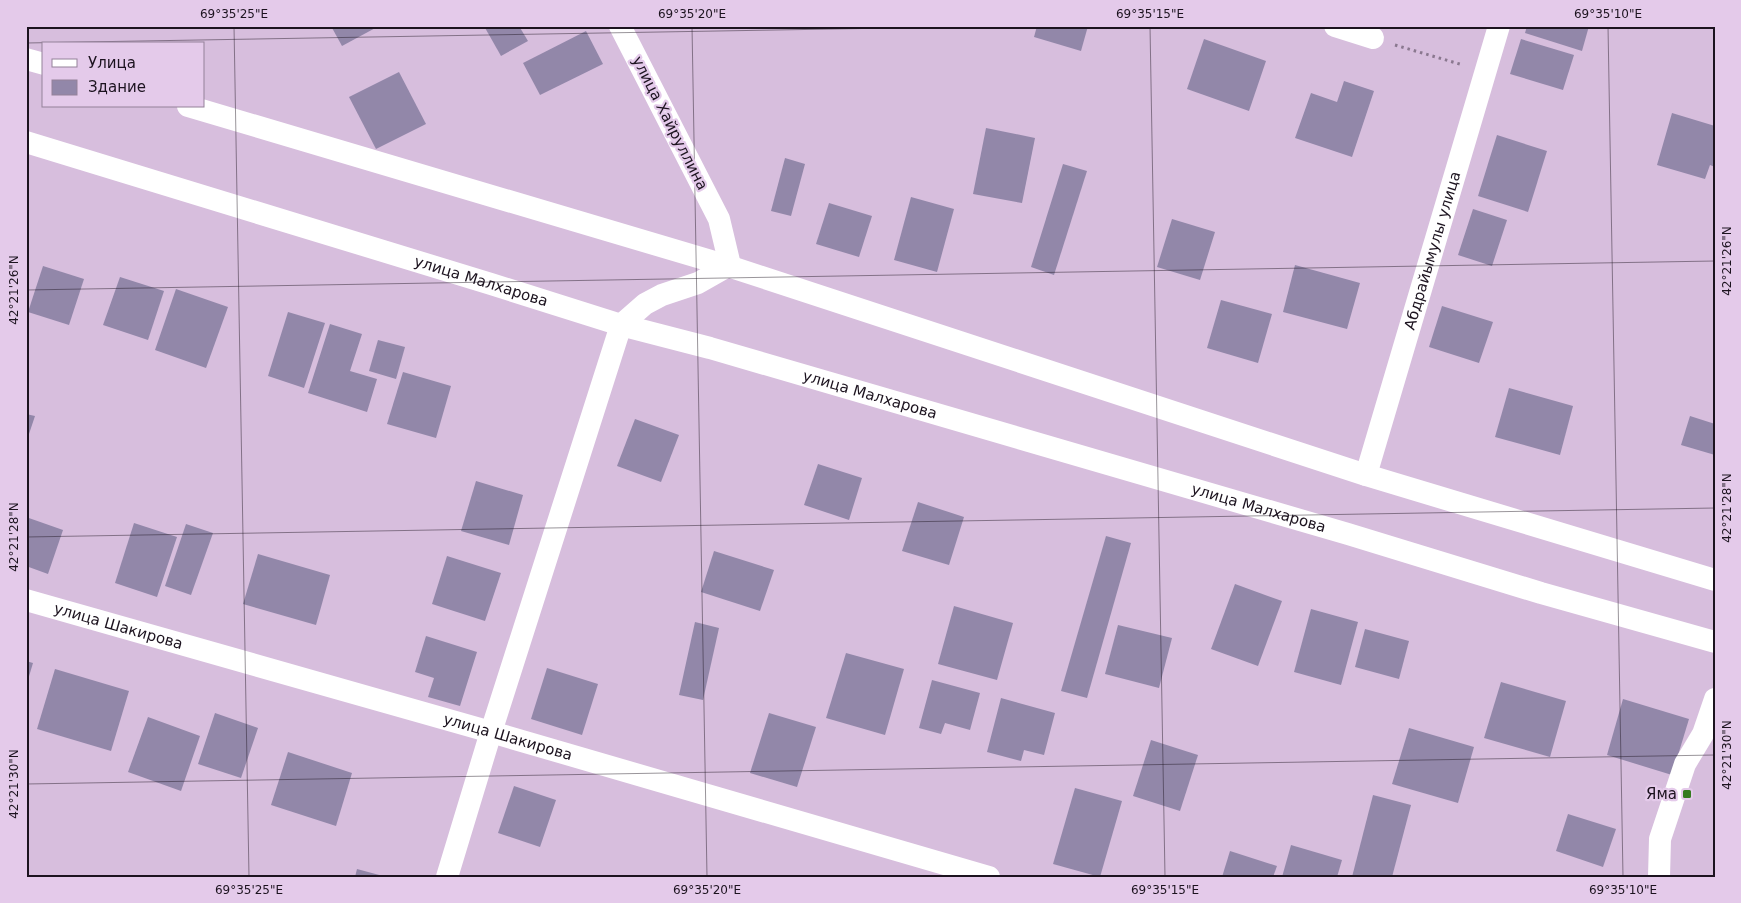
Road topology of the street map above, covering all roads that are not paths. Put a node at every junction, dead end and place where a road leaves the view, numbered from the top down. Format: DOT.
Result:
graph roads {
  1 [pos="620,26"];
  2 [pos="1335,26"];
  3 [pos="1498,26"];
  4 [pos="1372,38"];
  5 [pos="26,58"];
  6 [pos="42,63"];
  7 [pos="195,108"];
  8 [pos="26,142"];
  9 [pos="728,266"];
  10 [pos="621,325"];
  11 [pos="1366,475"];
  12 [pos="1715,580"];
  13 [pos="26,600"];
  14 [pos="1715,642"];
  15 [pos="1715,699"];
  16 [pos="491,732"];
  17 [pos="447,877"];
  18 [pos="989,877"];
  19 [pos="1659,877"];
  1 -- 9 [label="street, улица Хайруллина"];
  2 -- 4 [label="street"];
  3 -- 11 [label="street, Абдрайымулы улица"];
  5 -- 6 [label="street"];
  7 -- 9 [label="street"];
  8 -- 10 [label="street, улица Малхарова"];
  9 -- 10 [label="street"];
  9 -- 11 [label="street"];
  10 -- 14 [label="street, улица Малхарова"];
  10 -- 16 [label="street"];
  11 -- 12 [label="street"];
  13 -- 16 [label="street, улица Шакирова"];
  15 -- 19 [label="street"];
  16 -- 17 [label="street"];
  16 -- 18 [label="street, улица Шакирова"];
}
